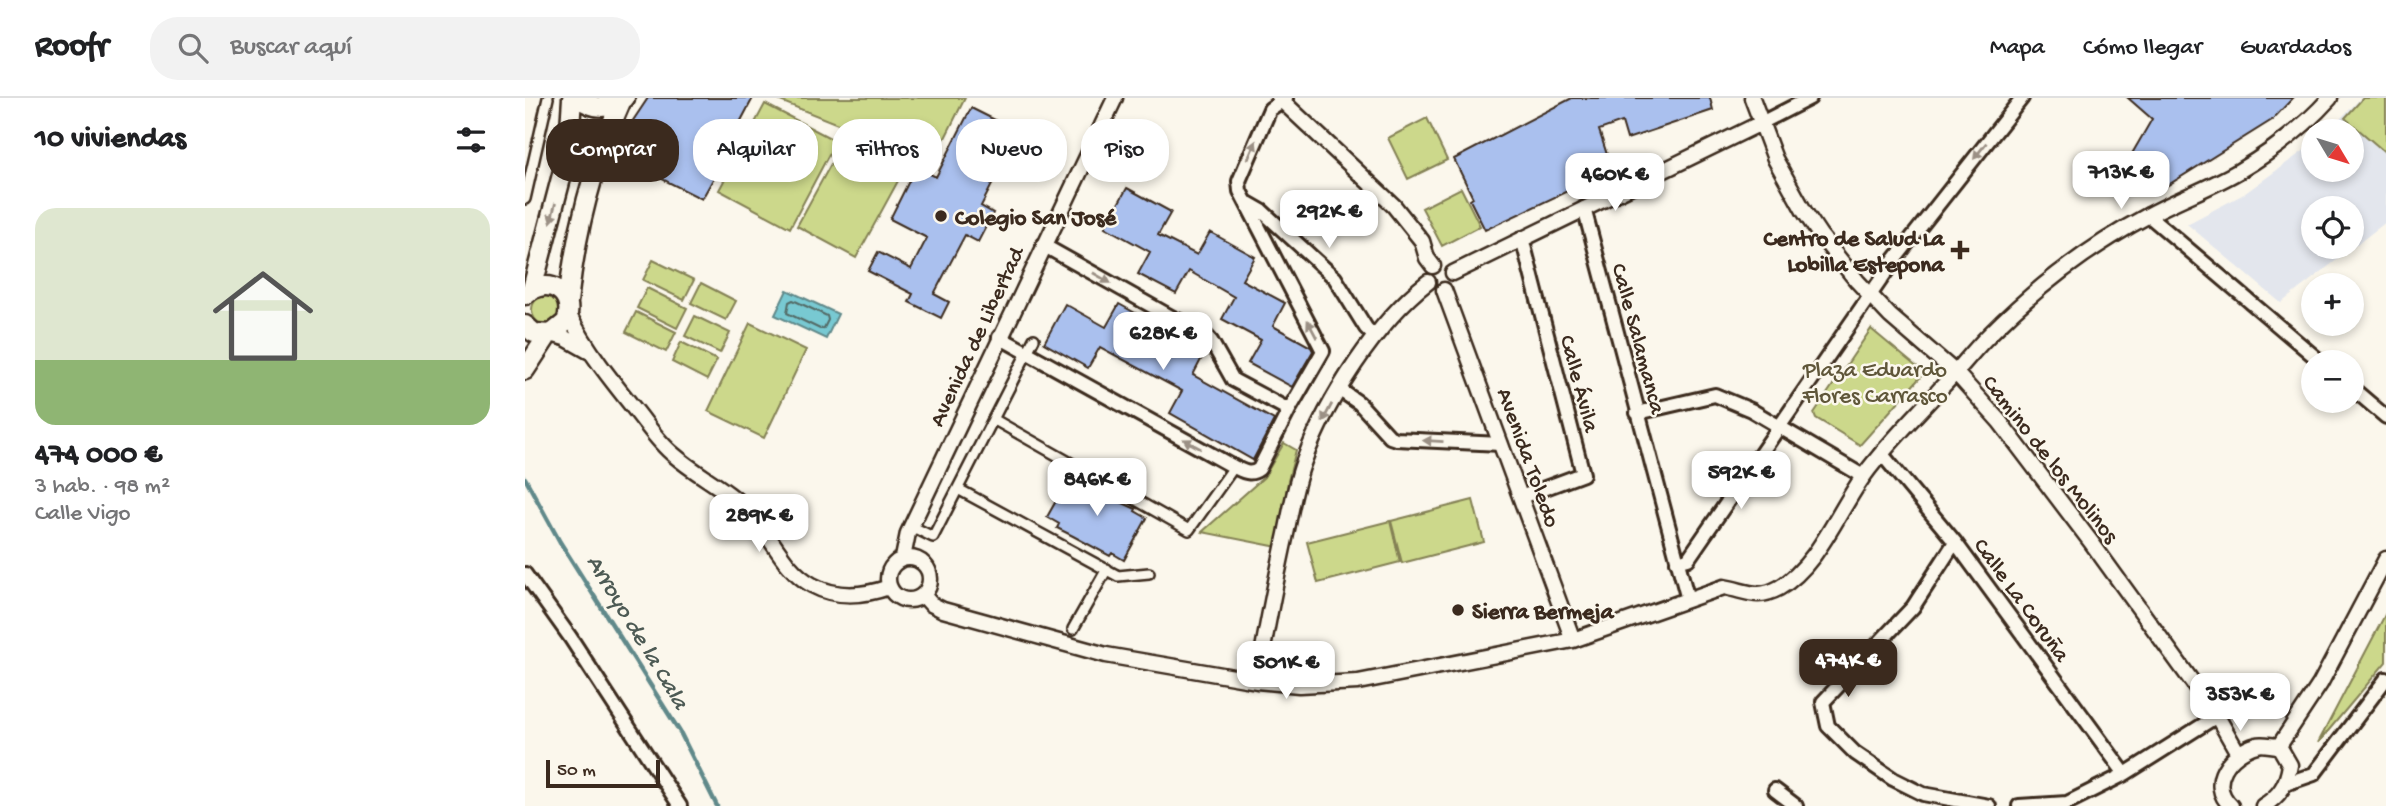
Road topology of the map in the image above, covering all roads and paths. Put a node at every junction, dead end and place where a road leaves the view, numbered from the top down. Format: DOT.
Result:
graph roads {
  1 [pos="548,98"];
  2 [pos="572,98"];
  3 [pos="579,98"];
  4 [pos="1115,98"];
  5 [pos="1752,98"];
  6 [pos="1810,98"];
  7 [pos="2022,98"];
  8 [pos="2330,98"];
  9 [pos="1282,99"];
  10 [pos="623,100"];
  11 [pos="1761,123"];
  12 [pos="525,199"];
  13 [pos="1248,203"];
  14 [pos="1584,208"];
  15 [pos="2148,215"];
  16 [pos="1522,238"];
  17 [pos="1043,245"];
  18 [pos="1433,267"];
  19 [pos="1453,273"];
  20 [pos="1428,282"];
  21 [pos="1444,290"];
  22 [pos="528,292"];
  23 [pos="1870,294"];
  24 [pos="568,309"];
  25 [pos="525,325"];
  26 [pos="550,334"];
  27 [pos="999,337"];
  28 [pos="1375,337"];
  29 [pos="1034,339"];
  30 [pos="2307,350"];
  31 [pos="589,351"];
  32 [pos="1027,353"];
  33 [pos="525,370"];
  34 [pos="1956,373"];
  35 [pos="1340,390"];
  36 [pos="2364,398"];
  37 [pos="1289,410"];
  38 [pos="1637,413"];
  39 [pos="2386,417"];
  40 [pos="993,419"];
  41 [pos="1781,426"];
  42 [pos="1501,444"];
  43 [pos="1881,453"];
  44 [pos="1234,467"];
  45 [pos="1863,477"];
  46 [pos="958,489"];
  47 [pos="1521,497"];
  48 [pos="911,526"];
  49 [pos="1955,542"];
  50 [pos="903,558"];
  51 [pos="2386,559"];
  52 [pos="1677,562"];
  53 [pos="1107,569"];
  54 [pos="1149,573"];
  55 [pos="525,574"];
  56 [pos="889,587"];
  57 [pos="923,595"];
  58 [pos="1689,600"];
  59 [pos="1073,629"];
  60 [pos="1573,640"];
  61 [pos="2386,679"];
  62 [pos="1257,681"];
  63 [pos="2217,716"];
  64 [pos="2279,747"];
  65 [pos="2238,753"];
  66 [pos="2125,774"];
  67 [pos="2288,783"];
  68 [pos="1775,790"];
  69 [pos="2228,805"];
  70 [pos="680,806"];
  71 [pos="1796,806"];
  72 [pos="1989,806"];
  73 [pos="2019,806"];
  74 [pos="2263,806"];
  1 -- 12 [label="street"];
  2 -- 22 [label="main road, one-way"];
  3 -- 10 [label="main road"];
  4 -- 17 [label="street, Avenida de Libertad"];
  5 -- 11 [label="street, Camino de los Molinos"];
  6 -- 11 [label="street"];
  7 -- 23 [label="street, one-way"];
  8 -- 15 [label="street"];
  13 -- 9 [label="street, one-way"];
  9 -- 18 [label="street"];
  10 -- 24 [label="main road"];
  11 -- 14 [label="street"];
  11 -- 23 [label="street, Camino de los Molinos"];
  13 -- 28 [label="street"];
  37 -- 13 [label="street, one-way"];
  14 -- 16 [label="street"];
  14 -- 38 [label="street, Calle Salamanca"];
  15 -- 30 [label="street"];
  15 -- 34 [label="street"];
  16 -- 19 [label="street"];
  16 -- 47 [label="street, Calle Ávila"];
  17 -- 27 [label="street, Avenida de Libertad"];
  17 -- 37 [label="street, one-way"];
  18 -- 19 [label="street"];
  18 -- 20 [label="street"];
  19 -- 21 [label="street"];
  20 -- 21 [label="street"];
  20 -- 28 [label="street"];
  21 -- 42 [label="street, Avenida Toledo"];
  22 -- 24 [label="main road"];
  23 -- 34 [label="street, Camino de los Molinos"];
  23 -- 41 [label="street"];
  24 -- 26 [label="main road"];
  24 -- 31 [label="street"];
  25 -- 26 [label="main road"];
  26 -- 31 [label="street"];
  26 -- 33 [label="main road"];
  27 -- 32 [label="street"];
  27 -- 48 [label="street, Avenida de Libertad"];
  28 -- 35 [label="street"];
  29 -- 32 [label="street"];
  31 -- 56 [label="street"];
  32 -- 40 [label="street"];
  44 -- 32 [label="street, one-way"];
  34 -- 43 [label="street"];
  34 -- 63 [label="street, Camino de los Molinos"];
  42 -- 35 [label="street, one-way"];
  35 -- 62 [label="street, one-way"];
  36 -- 39 [label="street"];
  37 -- 44 [label="street"];
  38 -- 41 [label="street"];
  38 -- 52 [label="street, Calle Salamanca"];
  40 -- 44 [label="street"];
  40 -- 46 [label="street"];
  41 -- 45 [label="street"];
  41 -- 52 [label="street"];
  42 -- 47 [label="street, Avenida Toledo"];
  43 -- 45 [label="street"];
  43 -- 49 [label="street, Calle La Coruña"];
  45 -- 58 [label="street"];
  46 -- 48 [label="street"];
  46 -- 53 [label="street"];
  47 -- 60 [label="street, Avenida Toledo"];
  48 -- 50 [label="street, Avenida de Libertad"];
  49 -- 66 [label="street, Calle La Coruña"];
  49 -- 72 [label="street"];
  50 -- 56 [label="street"];
  50 -- 57 [label="street"];
  51 -- 64 [label="street"];
  52 -- 58 [label="street, Calle Salamanca"];
  53 -- 54 [label="street"];
  53 -- 59 [label="street"];
  55 -- 70 [label="street"];
  56 -- 57 [label="street"];
  57 -- 62 [label="street"];
  58 -- 60 [label="street"];
  60 -- 62 [label="street"];
  61 -- 67 [label="street"];
  63 -- 65 [label="street, Camino de los Molinos"];
  63 -- 66 [label="street"];
  64 -- 65 [label="street"];
  64 -- 67 [label="street"];
  65 -- 69 [label="street"];
  66 -- 73 [label="street"];
  67 -- 74 [label="street"];
  68 -- 71 [label="street"];
}
